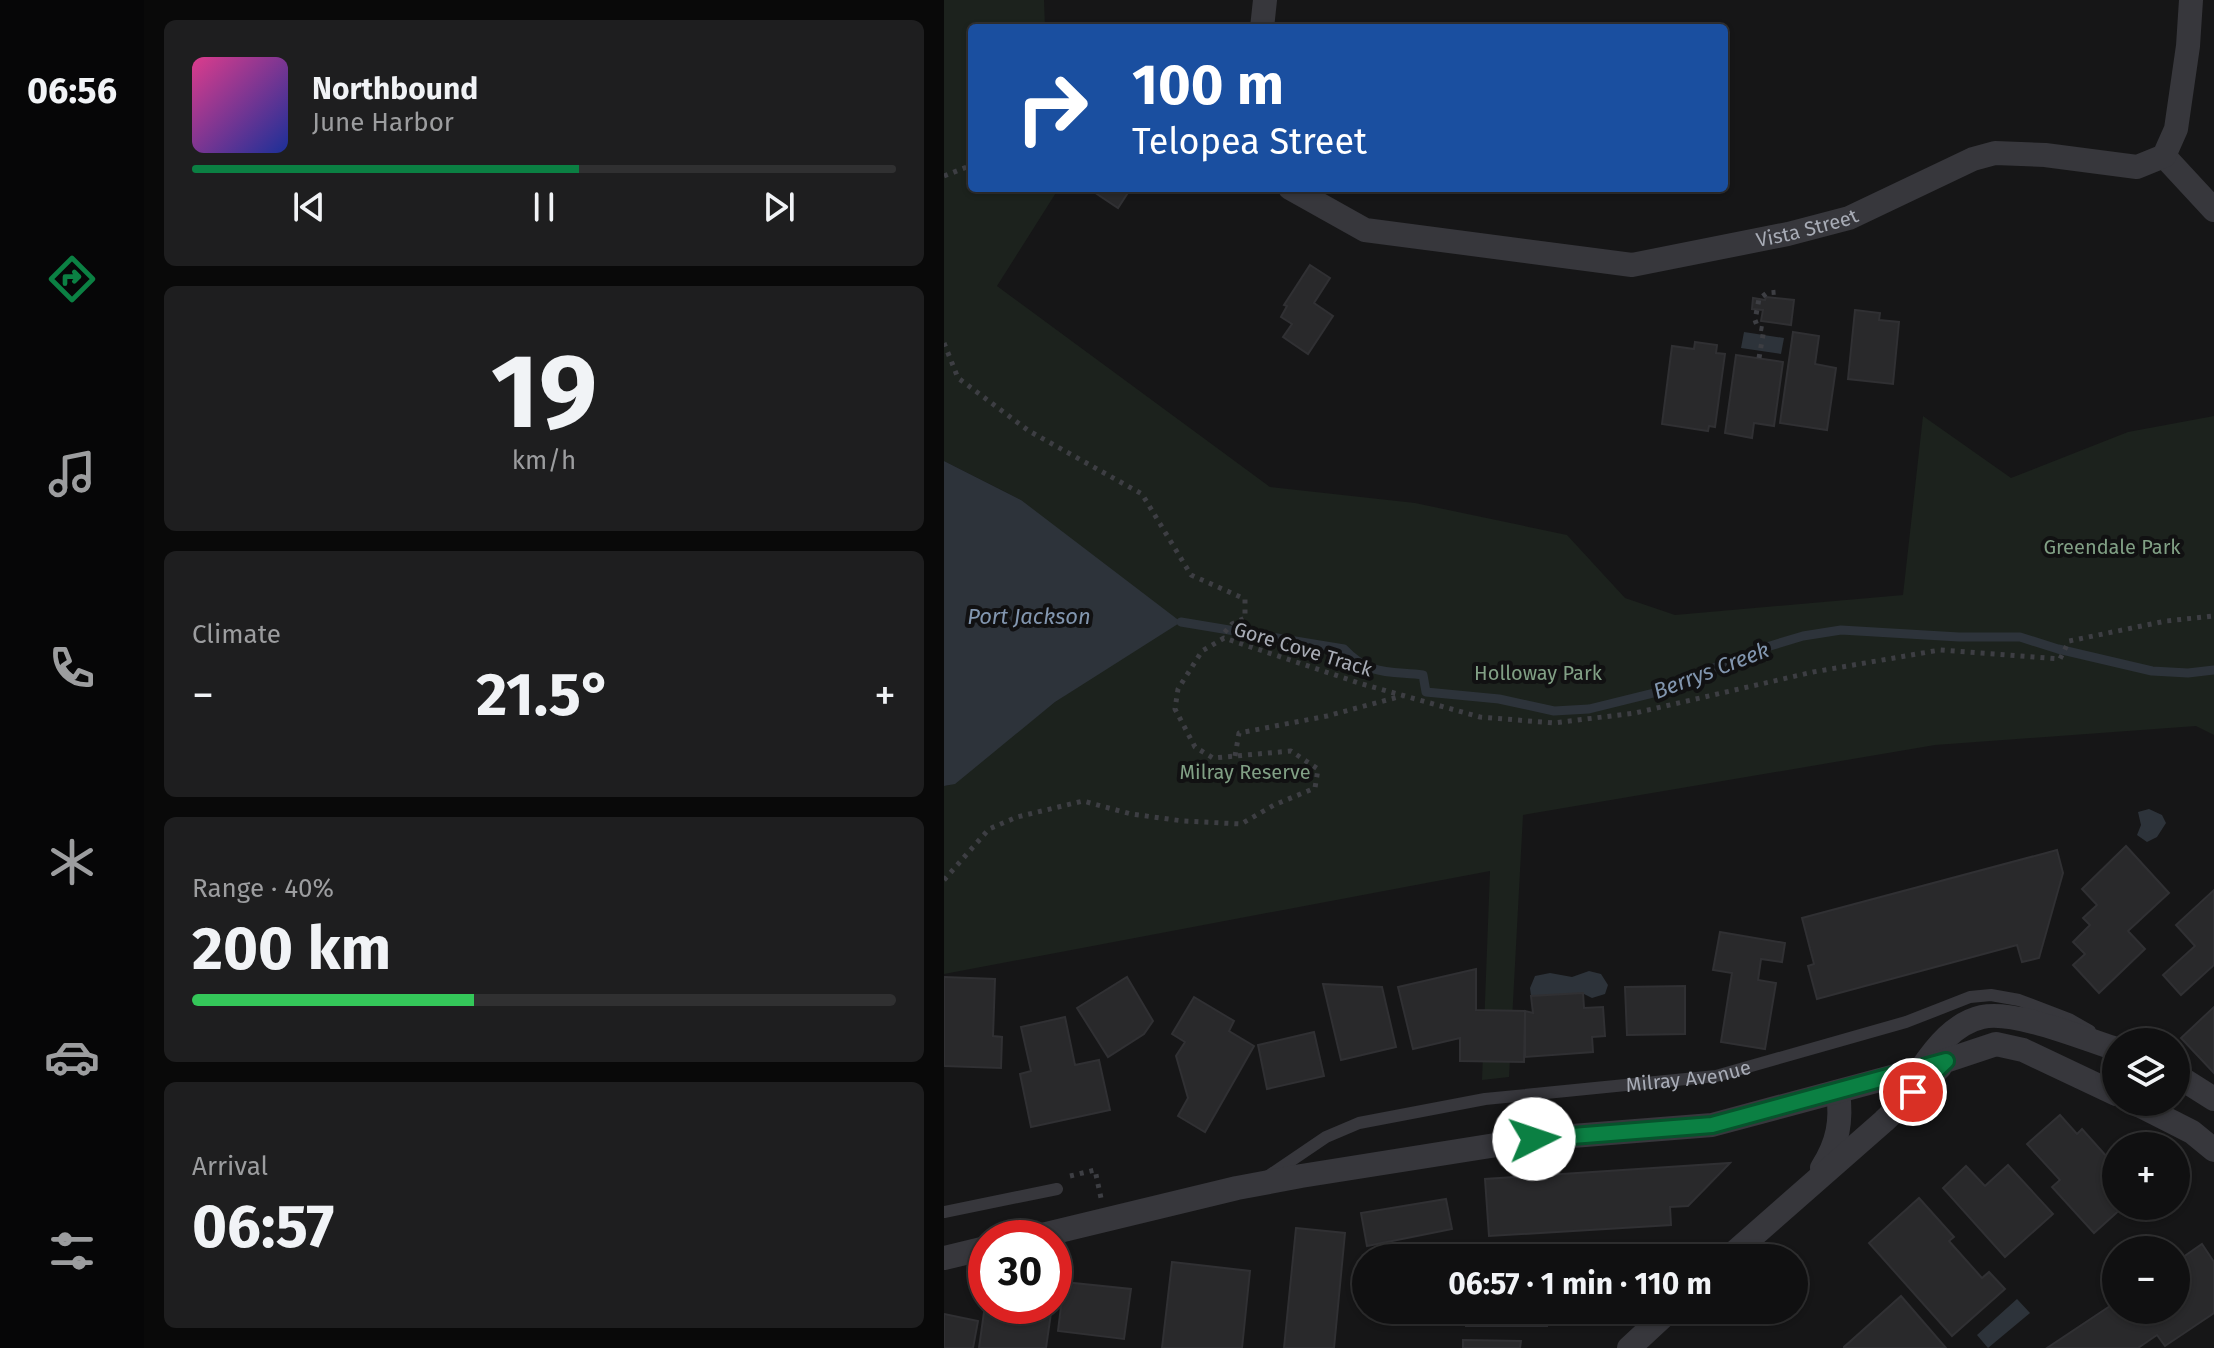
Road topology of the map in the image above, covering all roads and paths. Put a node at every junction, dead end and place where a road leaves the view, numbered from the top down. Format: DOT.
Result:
graph roads {
  1 [pos="1265,0"];
  2 [pos="2191,0"];
  3 [pos="1262,24"];
  4 [pos="2164,156"];
  5 [pos="968,167"];
  6 [pos="944,176"];
  7 [pos="1297,192"];
  8 [pos="2214,210"];
  9 [pos="1779,292"];
  10 [pos="944,343"];
  11 [pos="1759,358"];
  12 [pos="2214,616"];
  13 [pos="1224,636"];
  14 [pos="1403,696"];
  15 [pos="1235,756"];
  16 [pos="944,880"];
  17 [pos="2102,1039"];
  18 [pos="2102,1044"];
  19 [pos="1946,1061"];
  20 [pos="1921,1069"];
  21 [pos="2190,1084"];
  22 [pos="2102,1088"];
  23 [pos="1838,1092"];
  24 [pos="2214,1099"];
  25 [pos="2161,1116"];
  26 [pos="2214,1150"];
  27 [pos="1069,1176"];
  28 [pos="1815,1180"];
  29 [pos="1258,1184"];
  30 [pos="1057,1189"];
  31 [pos="1102,1201"];
  32 [pos="944,1212"];
  33 [pos="1072,1228"];
  34 [pos="1744,1244"];
  35 [pos="968,1252"];
  36 [pos="944,1258"];
  37 [pos="1655,1324"];
  38 [pos="1629,1348"];
  1 -- 3 [label="street"];
  2 -- 4 [label="street"];
  4 -- 7 [label="street, Vista Street"];
  4 -- 8 [label="street"];
  5 -- 6 [label="path"];
  9 -- 11 [label="path"];
  10 -- 13 [label="path"];
  12 -- 14 [label="path, Gore Cove Track"];
  13 -- 14 [label="path, Gore Cove Track"];
  13 -- 15 [label="path, Gore Cove Track"];
  14 -- 15 [label="path, Gore Cove Track"];
  15 -- 16 [label="path, Gore Cove Track"];
  17 -- 29 [label="lane, Milray Avenue"];
  18 -- 20 [label="street, Milray Avenue"];
  19 -- 20 [label="street, Milray Avenue"];
  19 -- 22 [label="street, Milray Avenue"];
  19 -- 28 [label="street"];
  20 -- 23 [label="street, Milray Avenue"];
  21 -- 24 [label="street"];
  23 -- 28 [label="street"];
  23 -- 29 [label="street, Milray Avenue"];
  25 -- 26 [label="street"];
  27 -- 31 [label="path"];
  28 -- 34 [label="street"];
  29 -- 33 [label="street, Milray Avenue"];
  30 -- 32 [label="lane"];
  35 -- 36 [label="street"];
  37 -- 38 [label="street"];
}
